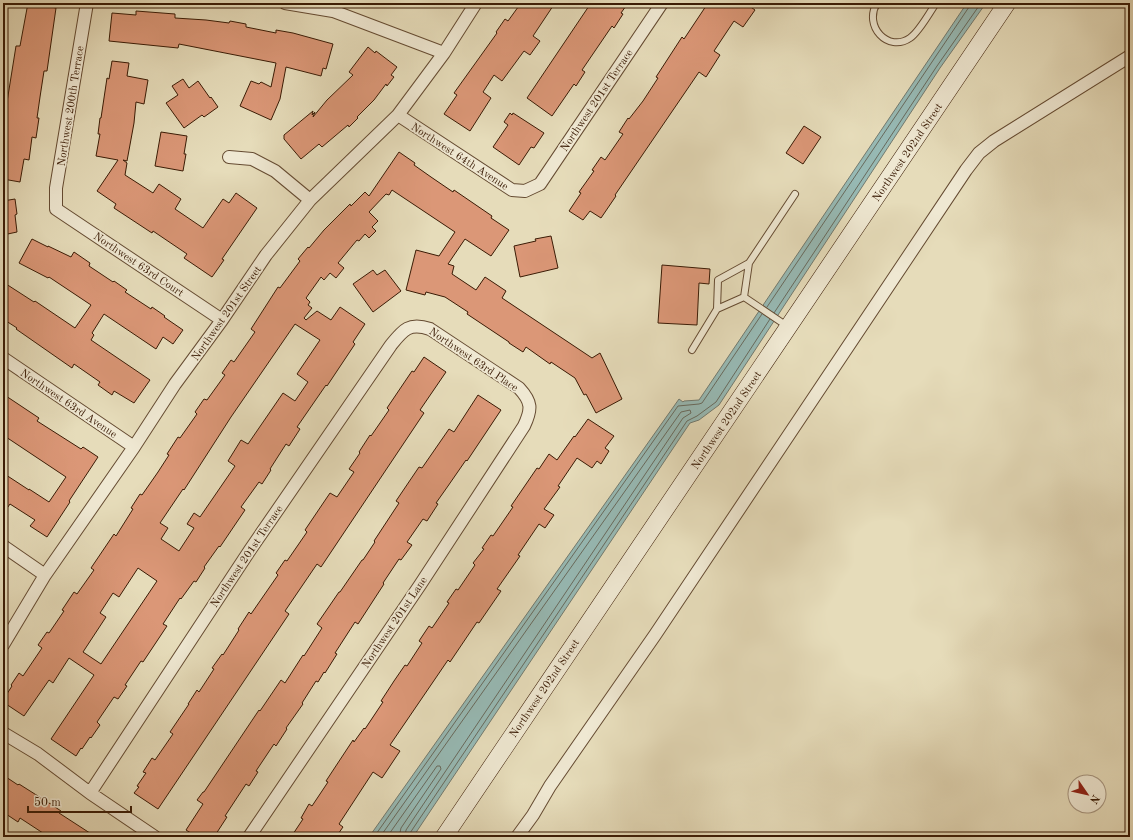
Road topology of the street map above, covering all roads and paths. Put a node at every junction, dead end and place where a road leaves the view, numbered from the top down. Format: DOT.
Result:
graph roads {
  1 [pos="87,3"];
  2 [pos="285,3"];
  3 [pos="476,3"];
  4 [pos="662,3"];
  5 [pos="877,3"];
  6 [pos="936,3"];
  7 [pos="1007,3"];
  8 [pos="444,53"];
  9 [pos="1130,56"];
  10 [pos="398,115"];
  11 [pos="229,157"];
  12 [pos="525,191"];
  13 [pos="795,194"];
  14 [pos="310,200"];
  15 [pos="56,209"];
  16 [pos="749,263"];
  17 [pos="744,297"];
  18 [pos="717,309"];
  19 [pos="222,320"];
  20 [pos="783,323"];
  21 [pos="411,326"];
  22 [pos="692,350"];
  23 [pos="3,358"];
  24 [pos="529,404"];
  25 [pos="134,447"];
  26 [pos="3,546"];
  27 [pos="45,575"];
  28 [pos="3,645"];
  29 [pos="3,734"];
  30 [pos="90,793"];
  31 [pos="155,837"];
  32 [pos="249,837"];
  33 [pos="444,837"];
  34 [pos="517,837"];
  1 -- 15 [label="street, Northwest 200th Terrace"];
  2 -- 8 [label="street"];
  3 -- 8 [label="street, Northwest 201st Street"];
  4 -- 12 [label="street, Northwest 201st Terrace"];
  5 -- 6 [label="lane"];
  7 -- 20 [label="street, Northwest 202nd Street"];
  8 -- 10 [label="street, Northwest 201st Street"];
  9 -- 34 [label="street"];
  10 -- 12 [label="street, Northwest 64th Avenue"];
  10 -- 14 [label="street, Northwest 201st Street"];
  11 -- 14 [label="street"];
  13 -- 16 [label="lane"];
  14 -- 19 [label="street, Northwest 201st Street"];
  15 -- 19 [label="street, Northwest 63rd Court"];
  16 -- 17 [label="lane"];
  16 -- 18 [label="lane"];
  17 -- 18 [label="lane"];
  17 -- 20 [label="lane"];
  18 -- 22 [label="lane"];
  19 -- 25 [label="street, Northwest 201st Street"];
  20 -- 33 [label="street, Northwest 202nd Street"];
  21 -- 24 [label="street, Northwest 63rd Place"];
  21 -- 30 [label="street, Northwest 201st Terrace"];
  23 -- 25 [label="street, Northwest 63rd Avenue"];
  24 -- 32 [label="street, Northwest 201st Lane"];
  25 -- 27 [label="street, Northwest 201st Street"];
  26 -- 27 [label="street"];
  27 -- 28 [label="street, Northwest 201st Street"];
  29 -- 30 [label="street"];
  30 -- 31 [label="street"];
}
